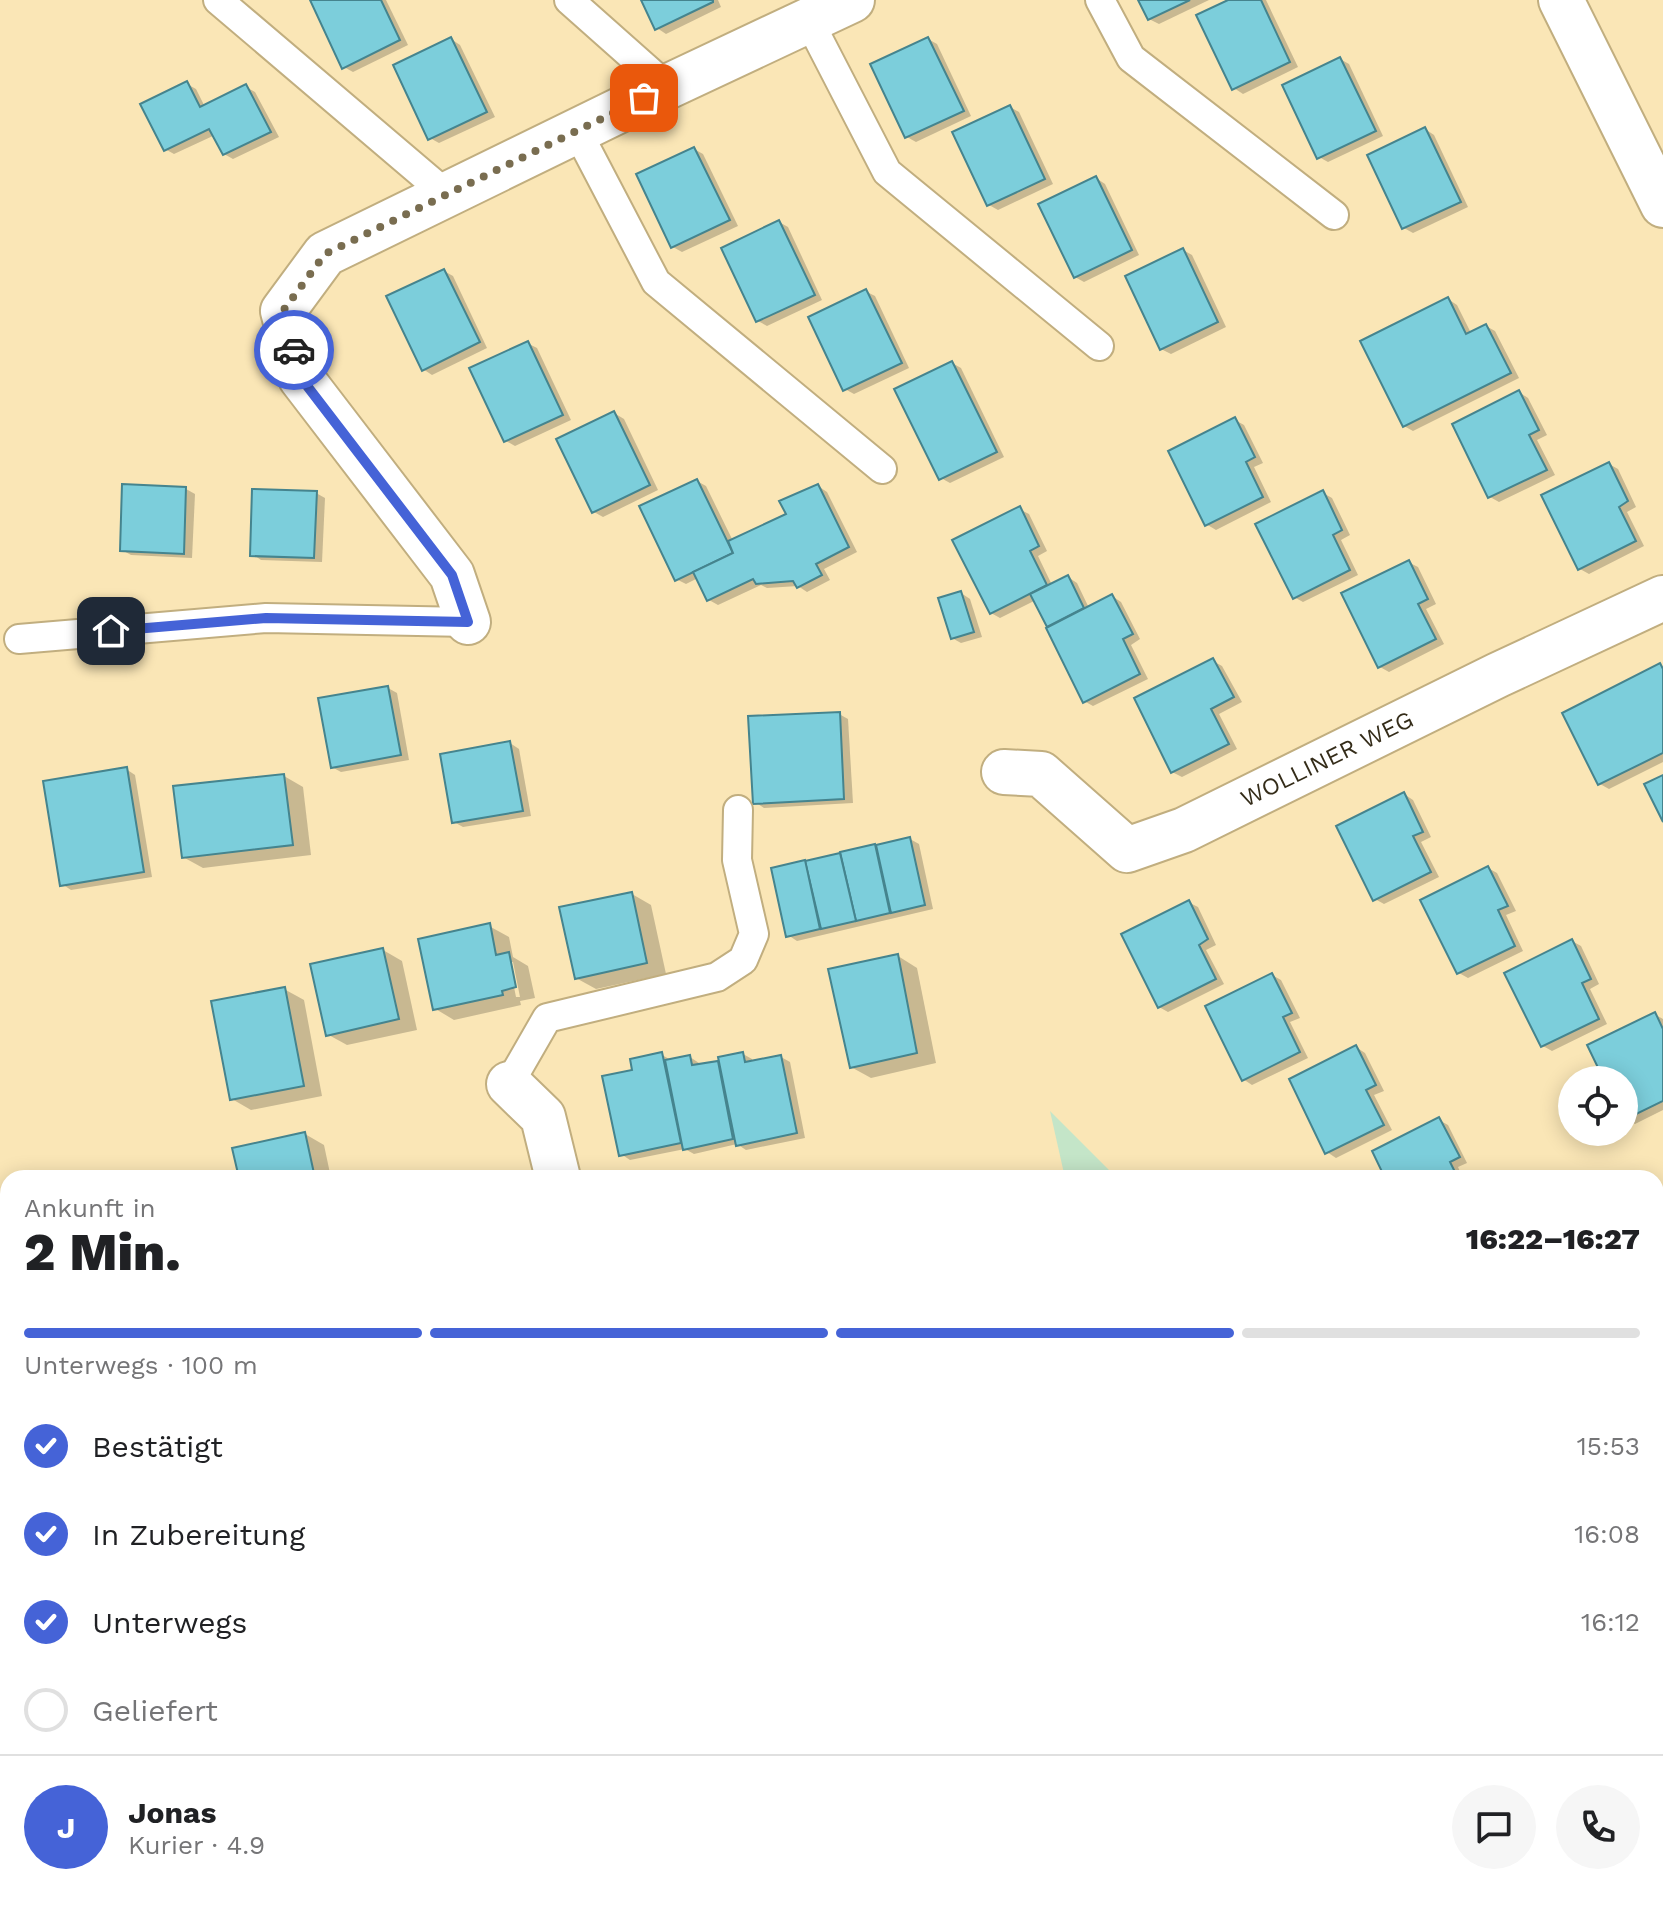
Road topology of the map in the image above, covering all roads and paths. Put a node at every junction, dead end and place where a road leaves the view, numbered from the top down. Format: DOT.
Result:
graph roads {
  1 [pos="218,0"];
  2 [pos="569,0"];
  3 [pos="852,0"];
  4 [pos="1100,0"];
  5 [pos="1561,0"];
  6 [pos="809,21"];
  7 [pos="667,87"];
  8 [pos="577,131"];
  9 [pos="446,194"];
  10 [pos="1663,205"];
  11 [pos="1334,215"];
  12 [pos="1099,346"];
  13 [pos="882,469"];
  14 [pos="1663,598"];
  15 [pos="468,622"];
  16 [pos="19,639"];
  17 [pos="1004,772"];
  18 [pos="738,810"];
  19 [pos="509,1084"];
  20 [pos="556,1170"];
  1 -- 9 [label="lane"];
  2 -- 7 [label="lane"];
  3 -- 6 [label="street"];
  4 -- 11 [label="lane"];
  5 -- 10 [label="street"];
  6 -- 7 [label="street"];
  6 -- 12 [label="lane"];
  7 -- 8 [label="street"];
  8 -- 9 [label="street"];
  8 -- 13 [label="lane"];
  9 -- 15 [label="street"];
  14 -- 17 [label="street, WOLLINER WEG"];
  15 -- 16 [label="lane"];
  18 -- 19 [label="lane"];
  19 -- 20 [label="street"];
}
